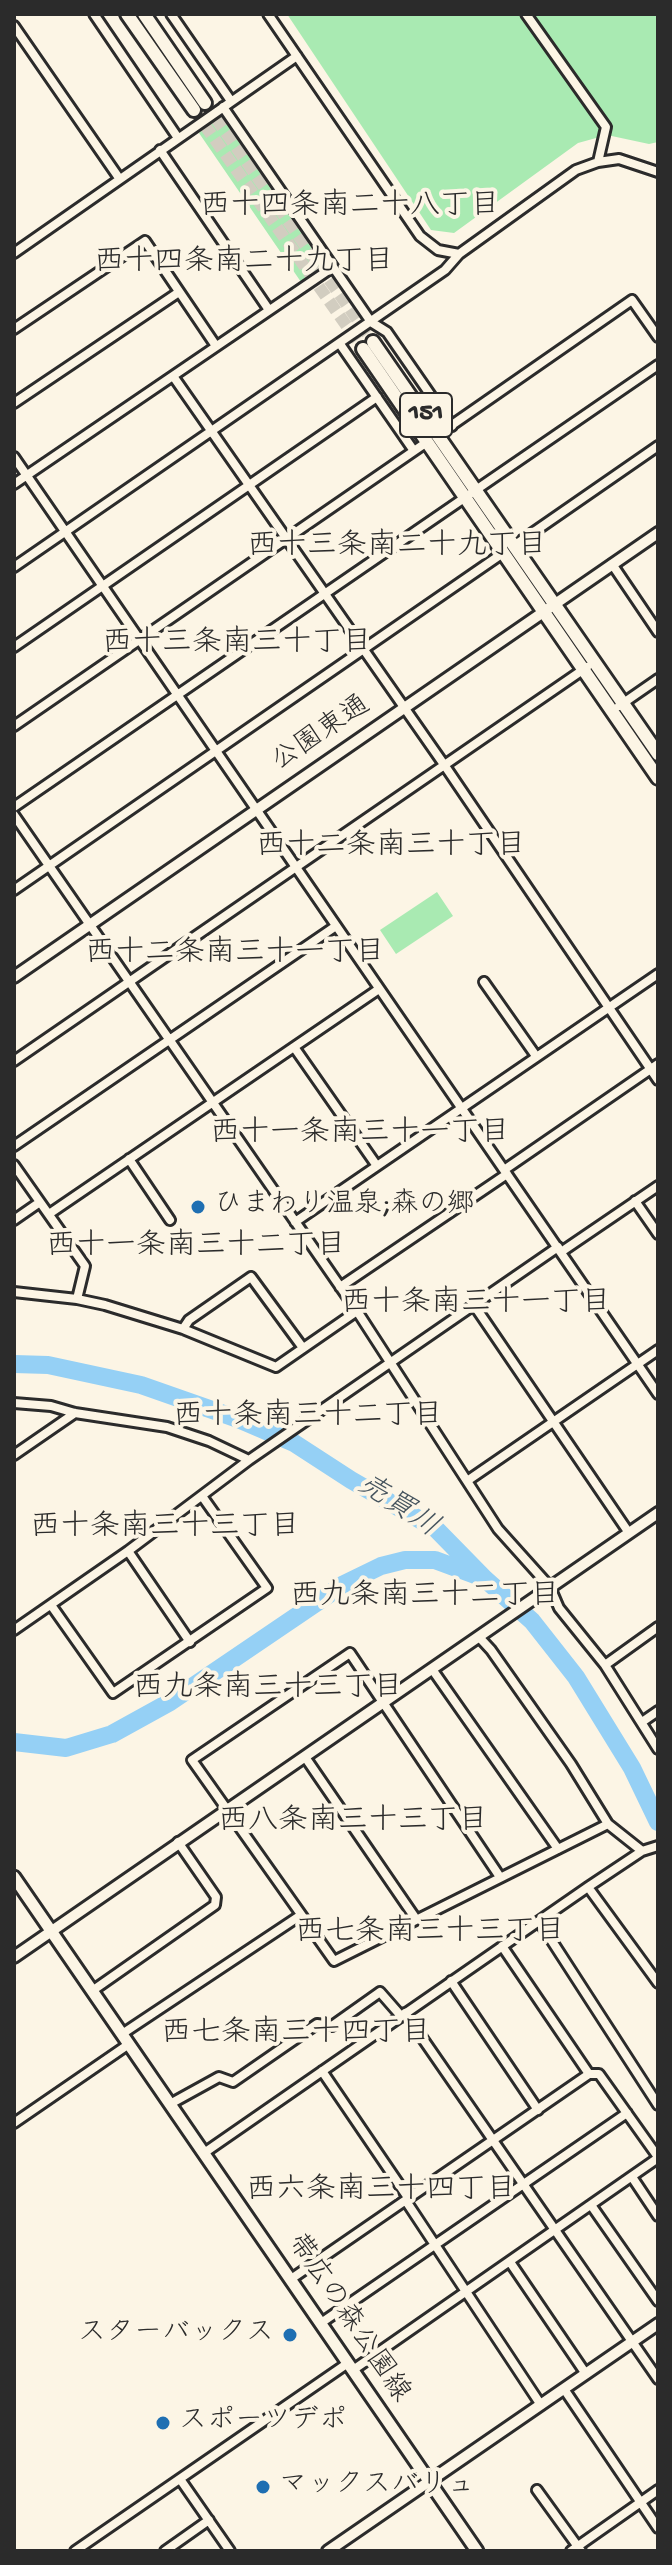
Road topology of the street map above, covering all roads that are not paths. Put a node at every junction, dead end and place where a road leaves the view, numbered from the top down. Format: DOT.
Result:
graph roads {
  1 [pos="94,14"];
  2 [pos="127,14"];
  3 [pos="144,14"];
  4 [pos="171,14"];
  5 [pos="268,14"];
  6 [pos="526,14"];
  7 [pos="14,26"];
  8 [pos="297,56"];
  9 [pos="227,104"];
  10 [pos="178,138"];
  11 [pos="160,150"];
  12 [pos="598,162"];
  13 [pos="658,172"];
  14 [pos="119,178"];
  15 [pos="14,253"];
  16 [pos="459,254"];
  17 [pos="333,267"];
  18 [pos="179,292"];
  19 [pos="269,310"];
  20 [pos="371,322"];
  21 [pos="14,329"];
  22 [pos="658,337"];
  23 [pos="340,344"];
  24 [pos="216,346"];
  25 [pos="658,365"];
  26 [pos="173,376"];
  27 [pos="377,397"];
  28 [pos="14,403"];
  29 [pos="452,426"];
  30 [pos="211,432"];
  31 [pos="439,434"];
  32 [pos="427,442"];
  33 [pos="658,446"];
  34 [pos="414,451"];
  35 [pos="14,457"];
  36 [pos="26,475"];
  37 [pos="14,484"];
  38 [pos="248,484"];
  39 [pos="477,490"];
  40 [pos="465,498"];
  41 [pos="65,532"];
  42 [pos="658,533"];
  43 [pos="286,539"];
  44 [pos="515,545"];
  45 [pos="503,553"];
  46 [pos="612,564"];
  47 [pos="14,567"];
  48 [pos="102,585"];
  49 [pos="324,594"];
  50 [pos="555,603"];
  51 [pos="543,611"];
  52 [pos="658,632"];
  53 [pos="140,640"];
  54 [pos="14,647"];
  55 [pos="363,650"];
  56 [pos="594,662"];
  57 [pos="583,670"];
  58 [pos="658,679"];
  59 [pos="177,696"];
  60 [pos="623,703"];
  61 [pos="404,708"];
  62 [pos="611,711"];
  63 [pos="14,726"];
  64 [pos="216,752"];
  65 [pos="658,754"];
  66 [pos="445,766"];
  67 [pos="656,770"];
  68 [pos="14,807"];
  69 [pos="255,810"];
  70 [pos="14,815"];
  71 [pos="48,866"];
  72 [pos="295,868"];
  73 [pos="14,890"];
  74 [pos="89,926"];
  75 [pos="336,926"];
  76 [pos="658,974"];
  77 [pos="14,977"];
  78 [pos="130,981"];
  79 [pos="484,982"];
  80 [pos="379,989"];
  81 [pos="609,1007"];
  82 [pos="171,1039"];
  83 [pos="294,1047"];
  84 [pos="536,1056"];
  85 [pos="14,1061"];
  86 [pos="654,1066"];
  87 [pos="658,1080"];
  88 [pos="212,1103"];
  89 [pos="461,1108"];
  90 [pos="14,1146"];
  91 [pos="129,1159"];
  92 [pos="14,1165"];
  93 [pos="377,1166"];
  94 [pos="505,1172"];
  95 [pos="658,1186"];
  96 [pos="635,1201"];
  97 [pos="40,1202"];
  98 [pos="49,1214"];
  99 [pos="14,1220"];
  100 [pos="170,1220"];
  101 [pos="295,1222"];
  102 [pos="658,1234"];
  103 [pos="560,1249"];
  104 [pos="340,1287"];
  105 [pos="14,1292"];
  106 [pos="77,1299"];
  107 [pos="474,1305"];
  108 [pos="357,1311"];
  109 [pos="183,1329"];
  110 [pos="303,1348"];
  111 [pos="658,1350"];
  112 [pos="391,1362"];
  113 [pos="638,1364"];
  114 [pos="658,1394"];
  115 [pos="14,1403"];
  116 [pos="75,1413"];
  117 [pos="553,1420"];
  118 [pos="14,1455"];
  119 [pos="252,1459"];
  120 [pos="467,1481"];
  121 [pos="202,1496"];
  122 [pos="658,1513"];
  123 [pos="629,1533"];
  124 [pos="128,1551"];
  125 [pos="550,1587"];
  126 [pos="51,1605"];
  127 [pos="658,1627"];
  128 [pos="14,1630"];
  129 [pos="479,1637"];
  130 [pos="190,1642"];
  131 [pos="605,1665"];
  132 [pos="432,1669"];
  133 [pos="383,1704"];
  134 [pos="658,1711"];
  135 [pos="642,1722"];
  136 [pos="658,1749"];
  137 [pos="305,1757"];
  138 [pos="226,1809"];
  139 [pos="608,1824"];
  140 [pos="178,1842"];
  141 [pos="658,1846"];
  142 [pos="558,1849"];
  143 [pos="645,1850"];
  144 [pos="14,1877"];
  145 [pos="500,1877"];
  146 [pos="588,1887"];
  147 [pos="301,1915"];
  148 [pos="416,1919"];
  149 [pos="539,1921"];
  150 [pos="51,1931"];
  151 [pos="502,1946"];
  152 [pos="14,1957"];
  153 [pos="451,1981"];
  154 [pos="658,1983"];
  155 [pos="92,1991"];
  156 [pos="403,2015"];
  157 [pos="125,2039"];
  158 [pos="322,2071"];
  159 [pos="589,2074"];
  160 [pos="170,2104"];
  161 [pos="658,2105"];
  162 [pos="538,2110"];
  163 [pos="627,2113"];
  164 [pos="14,2123"];
  165 [pos="494,2141"];
  166 [pos="204,2153"];
  167 [pos="658,2158"];
  168 [pos="632,2177"];
  169 [pos="525,2184"];
  170 [pos="407,2200"];
  171 [pos="591,2205"];
  172 [pos="658,2216"];
  173 [pos="556,2230"];
  174 [pos="435,2246"];
  175 [pos="510,2262"];
  176 [pos="291,2279"];
  177 [pos="466,2293"];
  178 [pos="658,2301"];
  179 [pos="321,2323"];
  180 [pos="658,2324"];
  181 [pos="632,2341"];
  182 [pos="351,2366"];
  183 [pos="586,2374"];
  184 [pos="658,2379"];
  185 [pos="564,2389"];
  186 [pos="541,2405"];
  187 [pos="180,2479"];
  188 [pos="429,2481"];
  189 [pos="537,2490"];
  190 [pos="658,2490"];
  191 [pos="641,2502"];
  192 [pos="209,2520"];
  193 [pos="658,2528"];
  194 [pos="577,2549"];
  195 [pos="75,2551"];
  196 [pos="165,2551"];
  197 [pos="230,2551"];
  198 [pos="328,2551"];
  199 [pos="477,2551"];
  1 -- 10 [label="street"];
  2 -- 3 [label="main road"];
  4 -- 9 [label="street"];
  5 -- 8 [label="street"];
  6 -- 12 [label="street"];
  7 -- 14 [label="street"];
  8 -- 9 [label="street"];
  8 -- 16 [label="street"];
  9 -- 10 [label="street"];
  9 -- 17 [label="street"];
  10 -- 11 [label="street"];
  11 -- 14 [label="street"];
  11 -- 19 [label="street"];
  12 -- 13 [label="street"];
  12 -- 16 [label="street"];
  14 -- 15 [label="street"];
  16 -- 20 [label="street"];
  17 -- 19 [label="street"];
  17 -- 20 [label="street"];
  18 -- 21 [label="street"];
  18 -- 24 [label="street"];
  18 -- 28 [label="street"];
  19 -- 24 [label="street"];
  20 -- 23 [label="street"];
  20 -- 29 [label="street"];
  22 -- 29 [label="street"];
  23 -- 27 [label="street"];
  23 -- 30 [label="street"];
  24 -- 26 [label="street"];
  25 -- 39 [label="street"];
  26 -- 30 [label="street"];
  26 -- 36 [label="street"];
  27 -- 34 [label="street"];
  27 -- 38 [label="street"];
  29 -- 31 [label="street"];
  30 -- 38 [label="street"];
  30 -- 41 [label="street"];
  31 -- 32 [label="main road, 151"];
  31 -- 39 [label="main road, 151"];
  32 -- 34 [label="street"];
  32 -- 40 [label="main road, 151"];
  33 -- 44 [label="street"];
  34 -- 43 [label="street"];
  35 -- 36 [label="street"];
  36 -- 37 [label="street"];
  36 -- 41 [label="street"];
  38 -- 43 [label="street"];
  38 -- 48 [label="street"];
  39 -- 40 [label="street"];
  39 -- 44 [label="main road, 151"];
  40 -- 45 [label="main road, 151"];
  40 -- 49 [label="street"];
  41 -- 47 [label="street"];
  41 -- 48 [label="street"];
  42 -- 46 [label="street, 公園東通"];
  43 -- 49 [label="street"];
  43 -- 53 [label="street"];
  44 -- 50 [label="main road, 151"];
  45 -- 51 [label="main road, 151"];
  45 -- 55 [label="street"];
  46 -- 50 [label="street, 公園東通"];
  46 -- 52 [label="street"];
  48 -- 53 [label="street"];
  48 -- 54 [label="street"];
  49 -- 55 [label="street"];
  49 -- 59 [label="street"];
  50 -- 51 [label="street, 公園東通"];
  50 -- 56 [label="main road, 151"];
  51 -- 57 [label="main road, 151"];
  51 -- 61 [label="street, 公園東通"];
  53 -- 59 [label="street"];
  53 -- 63 [label="street"];
  55 -- 61 [label="street"];
  55 -- 64 [label="street"];
  56 -- 57 [label="street"];
  56 -- 60 [label="main road, 151"];
  57 -- 62 [label="main road, 151"];
  57 -- 66 [label="street"];
  58 -- 60 [label="street"];
  59 -- 64 [label="street"];
  59 -- 68 [label="street"];
  60 -- 62 [label="street"];
  60 -- 65 [label="main road, 151"];
  61 -- 66 [label="street"];
  61 -- 69 [label="street, 公園東通"];
  62 -- 67 [label="main road, 151"];
  64 -- 69 [label="street"];
  64 -- 71 [label="street"];
  66 -- 72 [label="street"];
  66 -- 81 [label="street"];
  69 -- 72 [label="street"];
  69 -- 74 [label="street, 公園東通"];
  70 -- 71 [label="street"];
  71 -- 73 [label="street"];
  71 -- 74 [label="street"];
  72 -- 75 [label="street"];
  72 -- 78 [label="street"];
  74 -- 77 [label="street, 公園東通"];
  74 -- 78 [label="street"];
  75 -- 80 [label="street"];
  75 -- 82 [label="street"];
  76 -- 81 [label="street"];
  78 -- 82 [label="street"];
  78 -- 85 [label="street"];
  79 -- 84 [label="street"];
  80 -- 83 [label="street"];
  80 -- 89 [label="street"];
  81 -- 84 [label="street"];
  81 -- 86 [label="street"];
  82 -- 88 [label="street"];
  82 -- 90 [label="street"];
  83 -- 88 [label="street"];
  83 -- 93 [label="street"];
  84 -- 89 [label="street"];
  86 -- 87 [label="street"];
  86 -- 94 [label="street"];
  88 -- 91 [label="street"];
  88 -- 101 [label="street"];
  89 -- 93 [label="street"];
  89 -- 94 [label="street"];
  91 -- 98 [label="street"];
  91 -- 100 [label="street"];
  92 -- 97 [label="street"];
  93 -- 101 [label="street"];
  94 -- 103 [label="street"];
  94 -- 104 [label="street"];
  95 -- 96 [label="street"];
  96 -- 102 [label="street"];
  96 -- 103 [label="street"];
  97 -- 98 [label="street"];
  97 -- 99 [label="street"];
  98 -- 106 [label="street"];
  101 -- 104 [label="street"];
  103 -- 107 [label="street"];
  103 -- 113 [label="street"];
  104 -- 108 [label="street"];
  105 -- 106 [label="street"];
  106 -- 109 [label="street"];
  107 -- 112 [label="street"];
  107 -- 117 [label="street"];
  108 -- 110 [label="street"];
  108 -- 112 [label="street"];
  109 -- 110 [label="street"];
  109 -- 110 [label="street"];
  111 -- 113 [label="street"];
  112 -- 119 [label="street"];
  112 -- 120 [label="street"];
  113 -- 114 [label="street"];
  113 -- 117 [label="street"];
  115 -- 116 [label="street"];
  116 -- 118 [label="street"];
  116 -- 119 [label="street"];
  117 -- 120 [label="street"];
  117 -- 123 [label="street"];
  119 -- 121 [label="street"];
  120 -- 125 [label="street"];
  121 -- 124 [label="street"];
  121 -- 130 [label="street"];
  122 -- 123 [label="street"];
  123 -- 125 [label="street"];
  124 -- 126 [label="street"];
  124 -- 130 [label="street"];
  125 -- 129 [label="street"];
  125 -- 131 [label="street"];
  126 -- 128 [label="street"];
  126 -- 130 [label="street"];
  127 -- 131 [label="street"];
  129 -- 132 [label="street"];
  129 -- 139 [label="street"];
  131 -- 135 [label="street"];
  132 -- 133 [label="street"];
  132 -- 142 [label="street"];
  133 -- 137 [label="street"];
  133 -- 138 [label="street"];
  133 -- 145 [label="street"];
  134 -- 135 [label="street"];
  135 -- 136 [label="street"];
  137 -- 138 [label="street"];
  137 -- 148 [label="street"];
  138 -- 140 [label="street"];
  138 -- 147 [label="street"];
  139 -- 142 [label="street"];
  139 -- 143 [label="street"];
  140 -- 150 [label="street"];
  140 -- 155 [label="street"];
  141 -- 143 [label="street"];
  142 -- 145 [label="street"];
  143 -- 146 [label="street"];
  144 -- 150 [label="main road, 帯広の森公園線"];
  145 -- 148 [label="street"];
  146 -- 149 [label="street"];
  146 -- 154 [label="street"];
  147 -- 148 [label="street"];
  147 -- 157 [label="street"];
  149 -- 151 [label="street"];
  149 -- 161 [label="street"];
  150 -- 152 [label="street"];
  150 -- 155 [label="main road, 帯広の森公園線"];
  151 -- 153 [label="street"];
  151 -- 159 [label="street"];
  153 -- 156 [label="street"];
  153 -- 162 [label="street"];
  155 -- 157 [label="main road, 帯広の森公園線"];
  156 -- 158 [label="street"];
  156 -- 160 [label="street"];
  156 -- 165 [label="street"];
  157 -- 160 [label="main road, 帯広の森公園線"];
  157 -- 164 [label="street"];
  158 -- 166 [label="street"];
  158 -- 170 [label="street"];
  159 -- 162 [label="street"];
  159 -- 163 [label="street"];
  160 -- 166 [label="main road, 帯広の森公園線"];
  162 -- 165 [label="street"];
  163 -- 167 [label="street"];
  163 -- 169 [label="street"];
  165 -- 169 [label="street"];
  165 -- 170 [label="street"];
  166 -- 176 [label="main road, 帯広の森公園線"];
  167 -- 168 [label="street"];
  168 -- 171 [label="street"];
  168 -- 172 [label="street"];
  169 -- 173 [label="street"];
  169 -- 174 [label="street"];
  170 -- 174 [label="street"];
  170 -- 176 [label="street"];
  171 -- 173 [label="street"];
  171 -- 178 [label="street"];
  173 -- 175 [label="street"];
  173 -- 181 [label="street"];
  174 -- 177 [label="street"];
  174 -- 179 [label="street"];
  175 -- 177 [label="street"];
  175 -- 183 [label="street"];
  176 -- 179 [label="main road, 帯広の森公園線"];
  177 -- 182 [label="street"];
  177 -- 186 [label="street"];
  179 -- 182 [label="main road, 帯広の森公園線"];
  180 -- 181 [label="street"];
  181 -- 183 [label="street"];
  181 -- 184 [label="street"];
  182 -- 187 [label="street"];
  182 -- 188 [label="main road, 帯広の森公園線"];
  183 -- 185 [label="street"];
  185 -- 186 [label="street"];
  185 -- 191 [label="street"];
  186 -- 188 [label="street"];
  187 -- 192 [label="street"];
  187 -- 195 [label="street"];
  188 -- 198 [label="street"];
  188 -- 199 [label="main road, 帯広の森公園線"];
  189 -- 194 [label="street"];
  190 -- 191 [label="street"];
  191 -- 193 [label="street"];
  191 -- 194 [label="street"];
  192 -- 196 [label="street"];
  192 -- 197 [label="street"];
}
